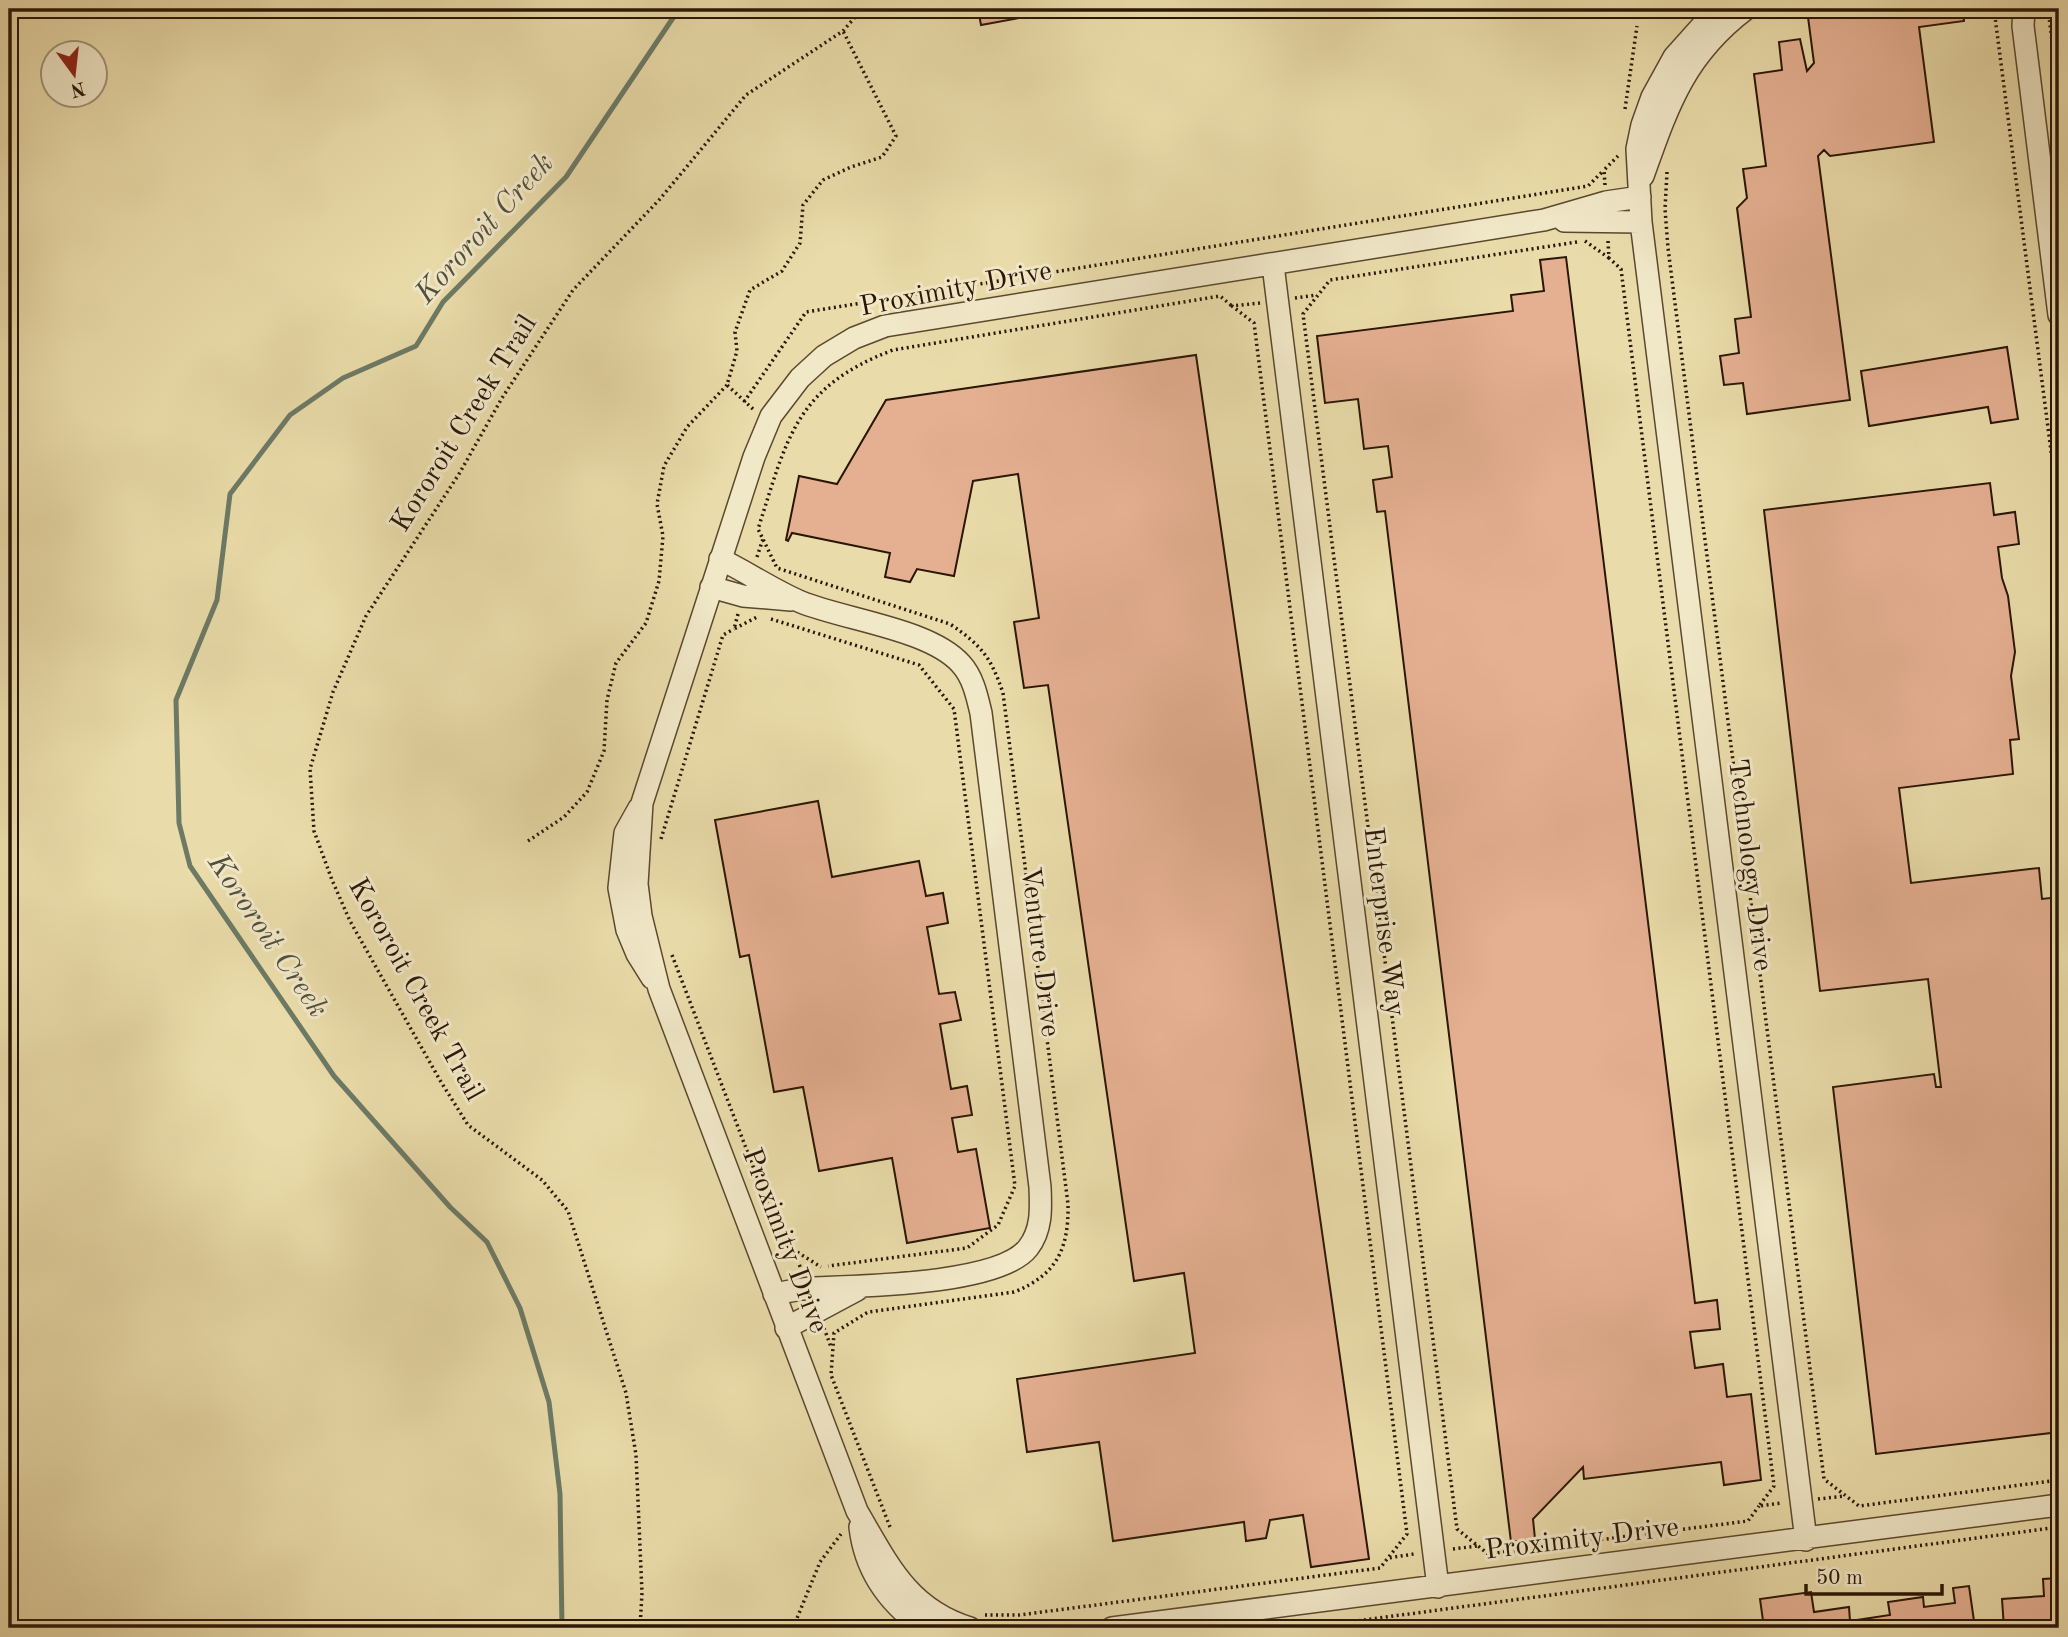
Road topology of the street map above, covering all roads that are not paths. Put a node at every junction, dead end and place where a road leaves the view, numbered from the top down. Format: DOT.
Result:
graph roads {
  1 [pos="1717,9"];
  2 [pos="1746,9"];
  3 [pos="2022,14"];
  4 [pos="1640,192"];
  5 [pos="1606,212"];
  6 [pos="1641,222"];
  7 [pos="1273,265"];
  8 [pos="2059,315"];
  9 [pos="720,559"];
  10 [pos="711,587"];
  11 [pos="800,601"];
  12 [pos="862,1288"];
  13 [pos="774,1294"];
  14 [pos="786,1328"];
  15 [pos="2059,1505"];
  16 [pos="858,1511"];
  17 [pos="1806,1540"];
  18 [pos="1438,1587"];
  19 [pos="975,1621"];
  20 [pos="924,1628"];
  21 [pos="1112,1628"];
  1 -- 4 [label="street, Technology Drive"];
  2 -- 4 [label="street"];
  3 -- 8 [label="street"];
  4 -- 5 [label="street, Proximity Drive"];
  4 -- 6 [label="street, Technology Drive"];
  5 -- 6 [label="street, Proximity Drive"];
  5 -- 7 [label="street, Proximity Drive"];
  6 -- 17 [label="street, Technology Drive"];
  7 -- 9 [label="street, Proximity Drive"];
  7 -- 18 [label="street, Enterprise Way"];
  9 -- 10 [label="street, Proximity Drive"];
  9 -- 11 [label="street, Venture Drive"];
  10 -- 11 [label="street, Venture Drive"];
  10 -- 13 [label="street, Proximity Drive"];
  11 -- 12 [label="street, Venture Drive"];
  12 -- 13 [label="street, Venture Drive"];
  12 -- 14 [label="street, Venture Drive"];
  13 -- 14 [label="street, Proximity Drive"];
  14 -- 16 [label="street, Proximity Drive"];
  15 -- 17 [label="street, Proximity Drive"];
  16 -- 19 [label="street, Proximity Drive"];
  16 -- 20 [label="street, Proximity Drive"];
  17 -- 18 [label="street, Proximity Drive"];
  18 -- 21 [label="street, Proximity Drive"];
}
